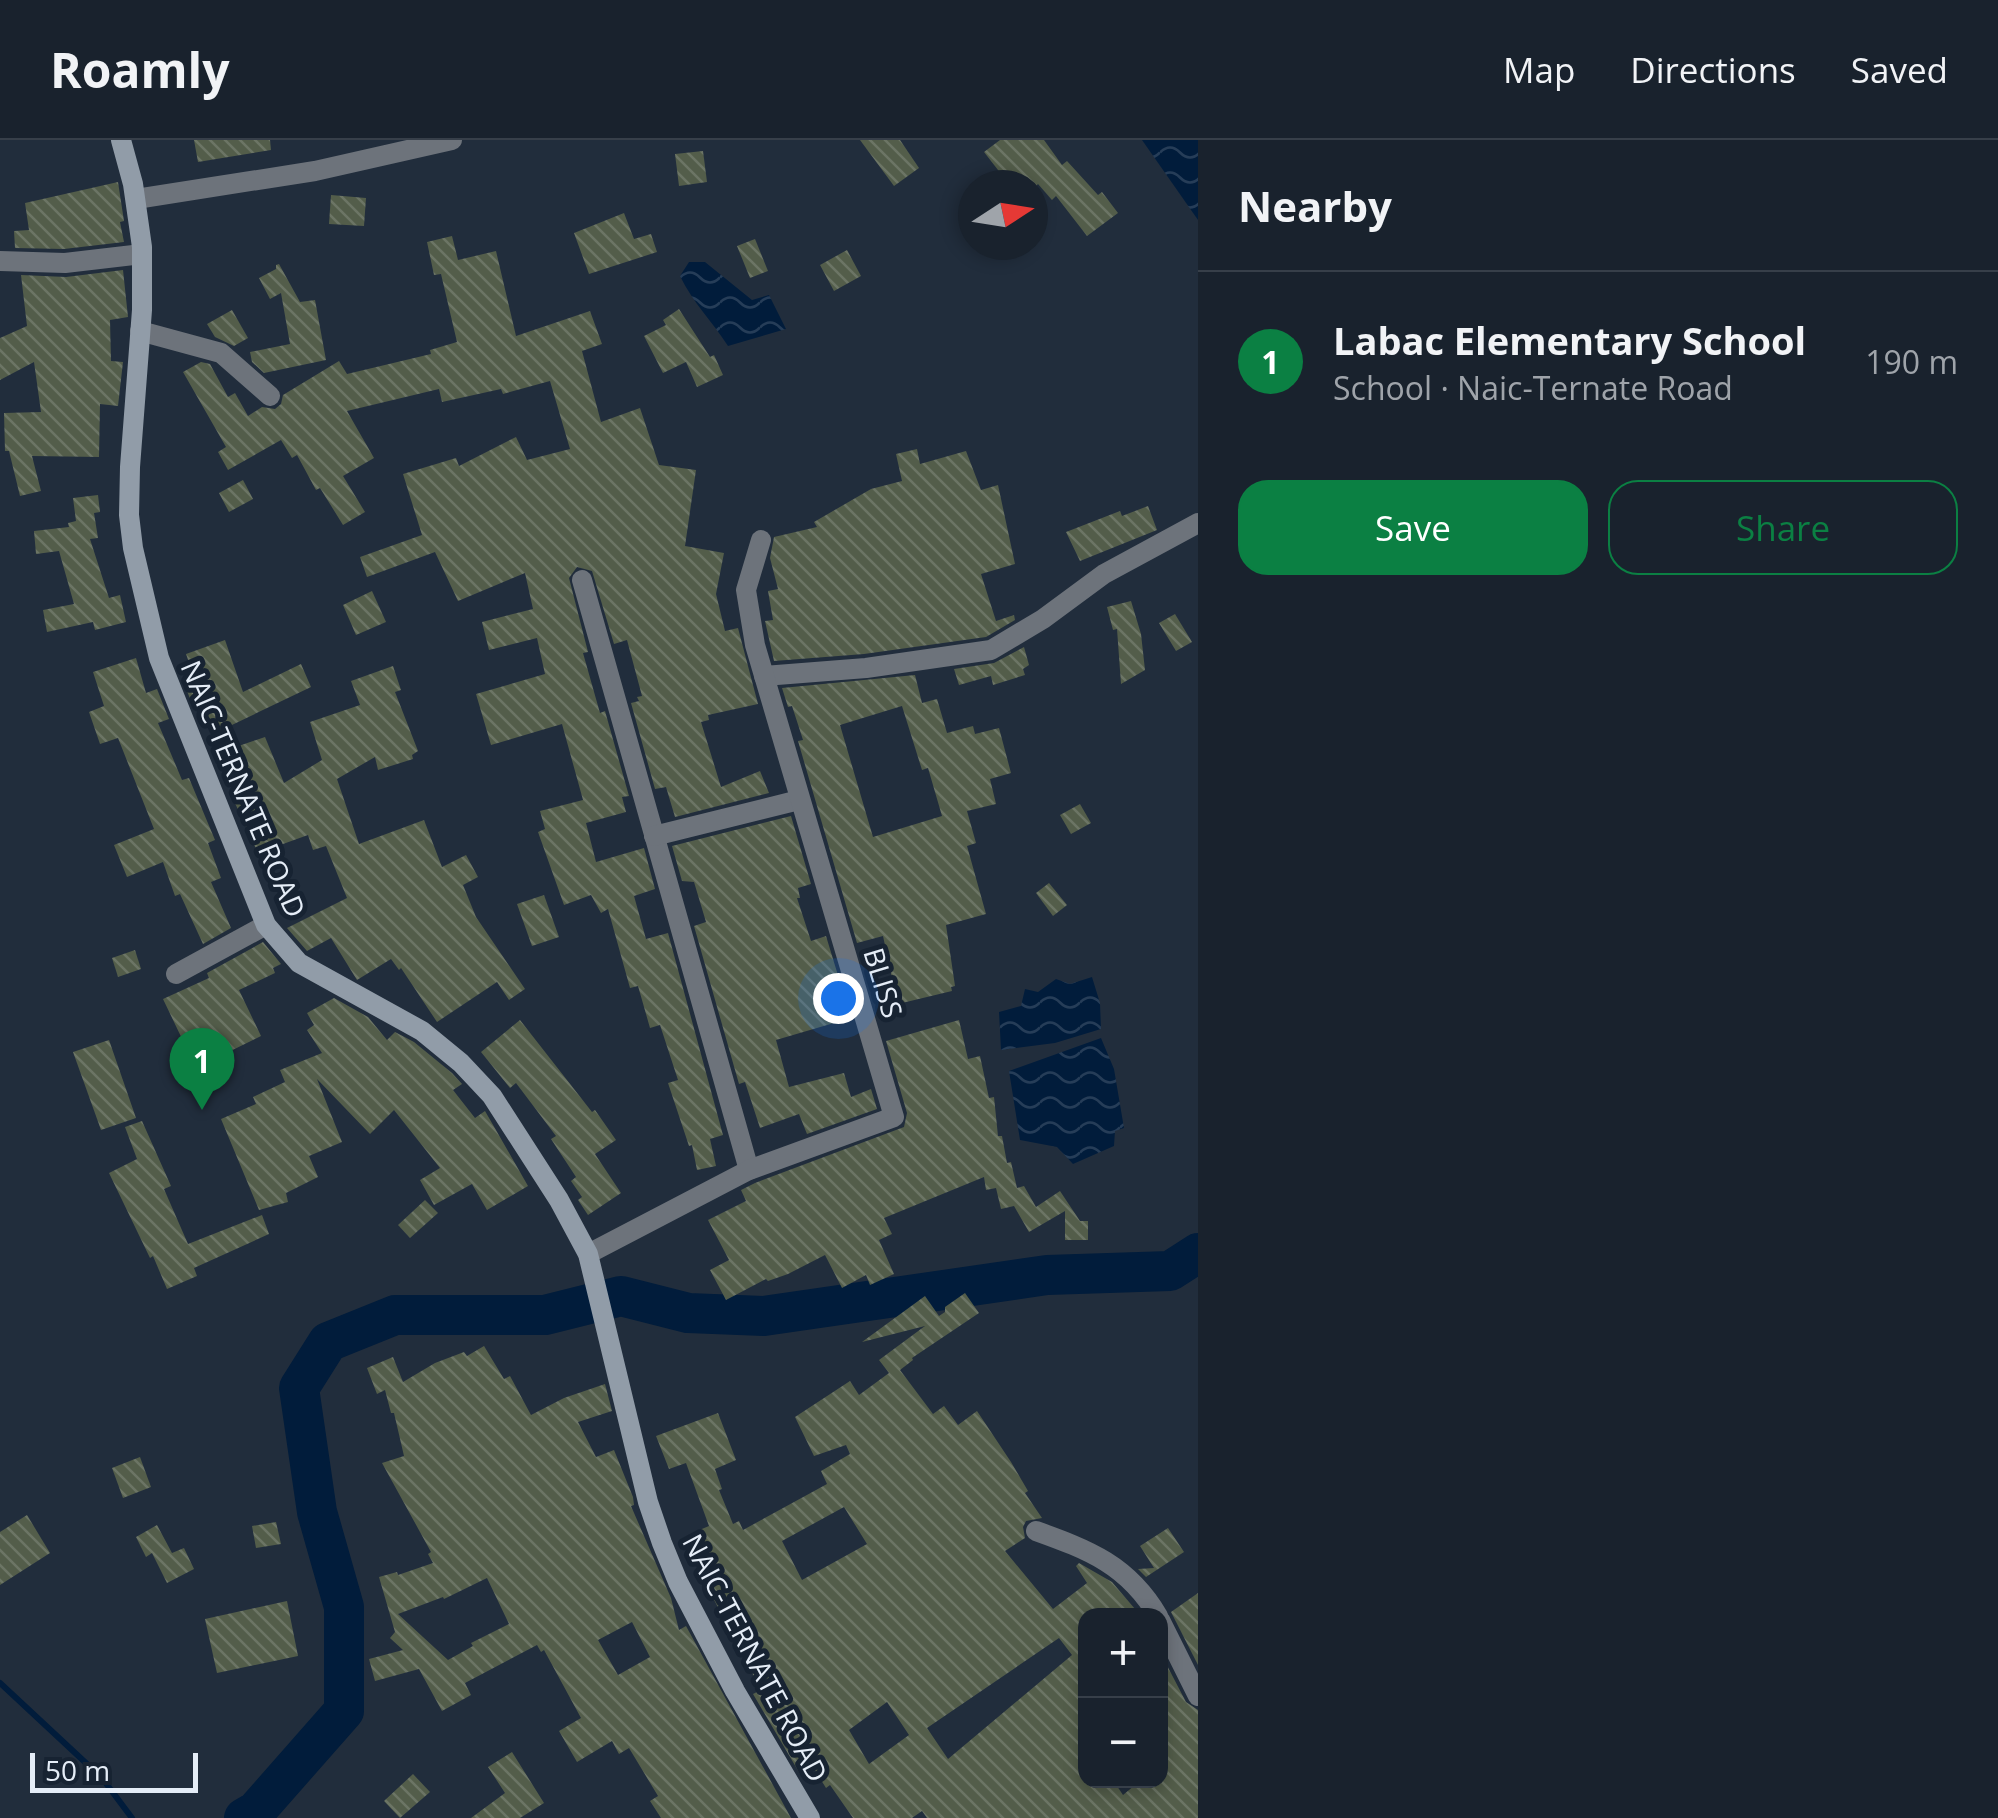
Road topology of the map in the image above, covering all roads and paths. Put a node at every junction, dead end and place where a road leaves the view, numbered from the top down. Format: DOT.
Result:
graph roads {
  1 [pos="121,140"];
  2 [pos="452,140"];
  3 [pos="136,199"];
  4 [pos="142,254"];
  5 [pos="0,261"];
  6 [pos="140,331"];
  7 [pos="270,396"];
  8 [pos="1198,522"];
  9 [pos="761,540"];
  10 [pos="582,580"];
  11 [pos="764,676"];
  12 [pos="799,800"];
  13 [pos="654,836"];
  14 [pos="266,925"];
  15 [pos="176,974"];
  16 [pos="749,1170"];
  17 [pos="588,1254"];
  18 [pos="1036,1531"];
  19 [pos="1153,1608"];
  20 [pos="1168,1636"];
  21 [pos="1198,1696"];
  22 [pos="810,1818"];
  1 -- 3 [label="main road, NAIC-TERNATE ROAD"];
  2 -- 3 [label="street"];
  3 -- 4 [label="main road, NAIC-TERNATE ROAD"];
  4 -- 5 [label="street"];
  4 -- 6 [label="main road, NAIC-TERNATE ROAD"];
  6 -- 7 [label="street"];
  6 -- 14 [label="main road, NAIC-TERNATE ROAD"];
  8 -- 11 [label="street"];
  9 -- 11 [label="street, BLISS"];
  10 -- 13 [label="street"];
  11 -- 12 [label="street, BLISS"];
  12 -- 13 [label="street"];
  12 -- 16 [label="street, BLISS"];
  13 -- 16 [label="street"];
  14 -- 15 [label="street"];
  14 -- 17 [label="main road, NAIC-TERNATE ROAD"];
  16 -- 17 [label="street, BLISS"];
  17 -- 22 [label="main road, NAIC-TERNATE ROAD"];
  18 -- 19 [label="street"];
  20 -- 21 [label="street"];
}
